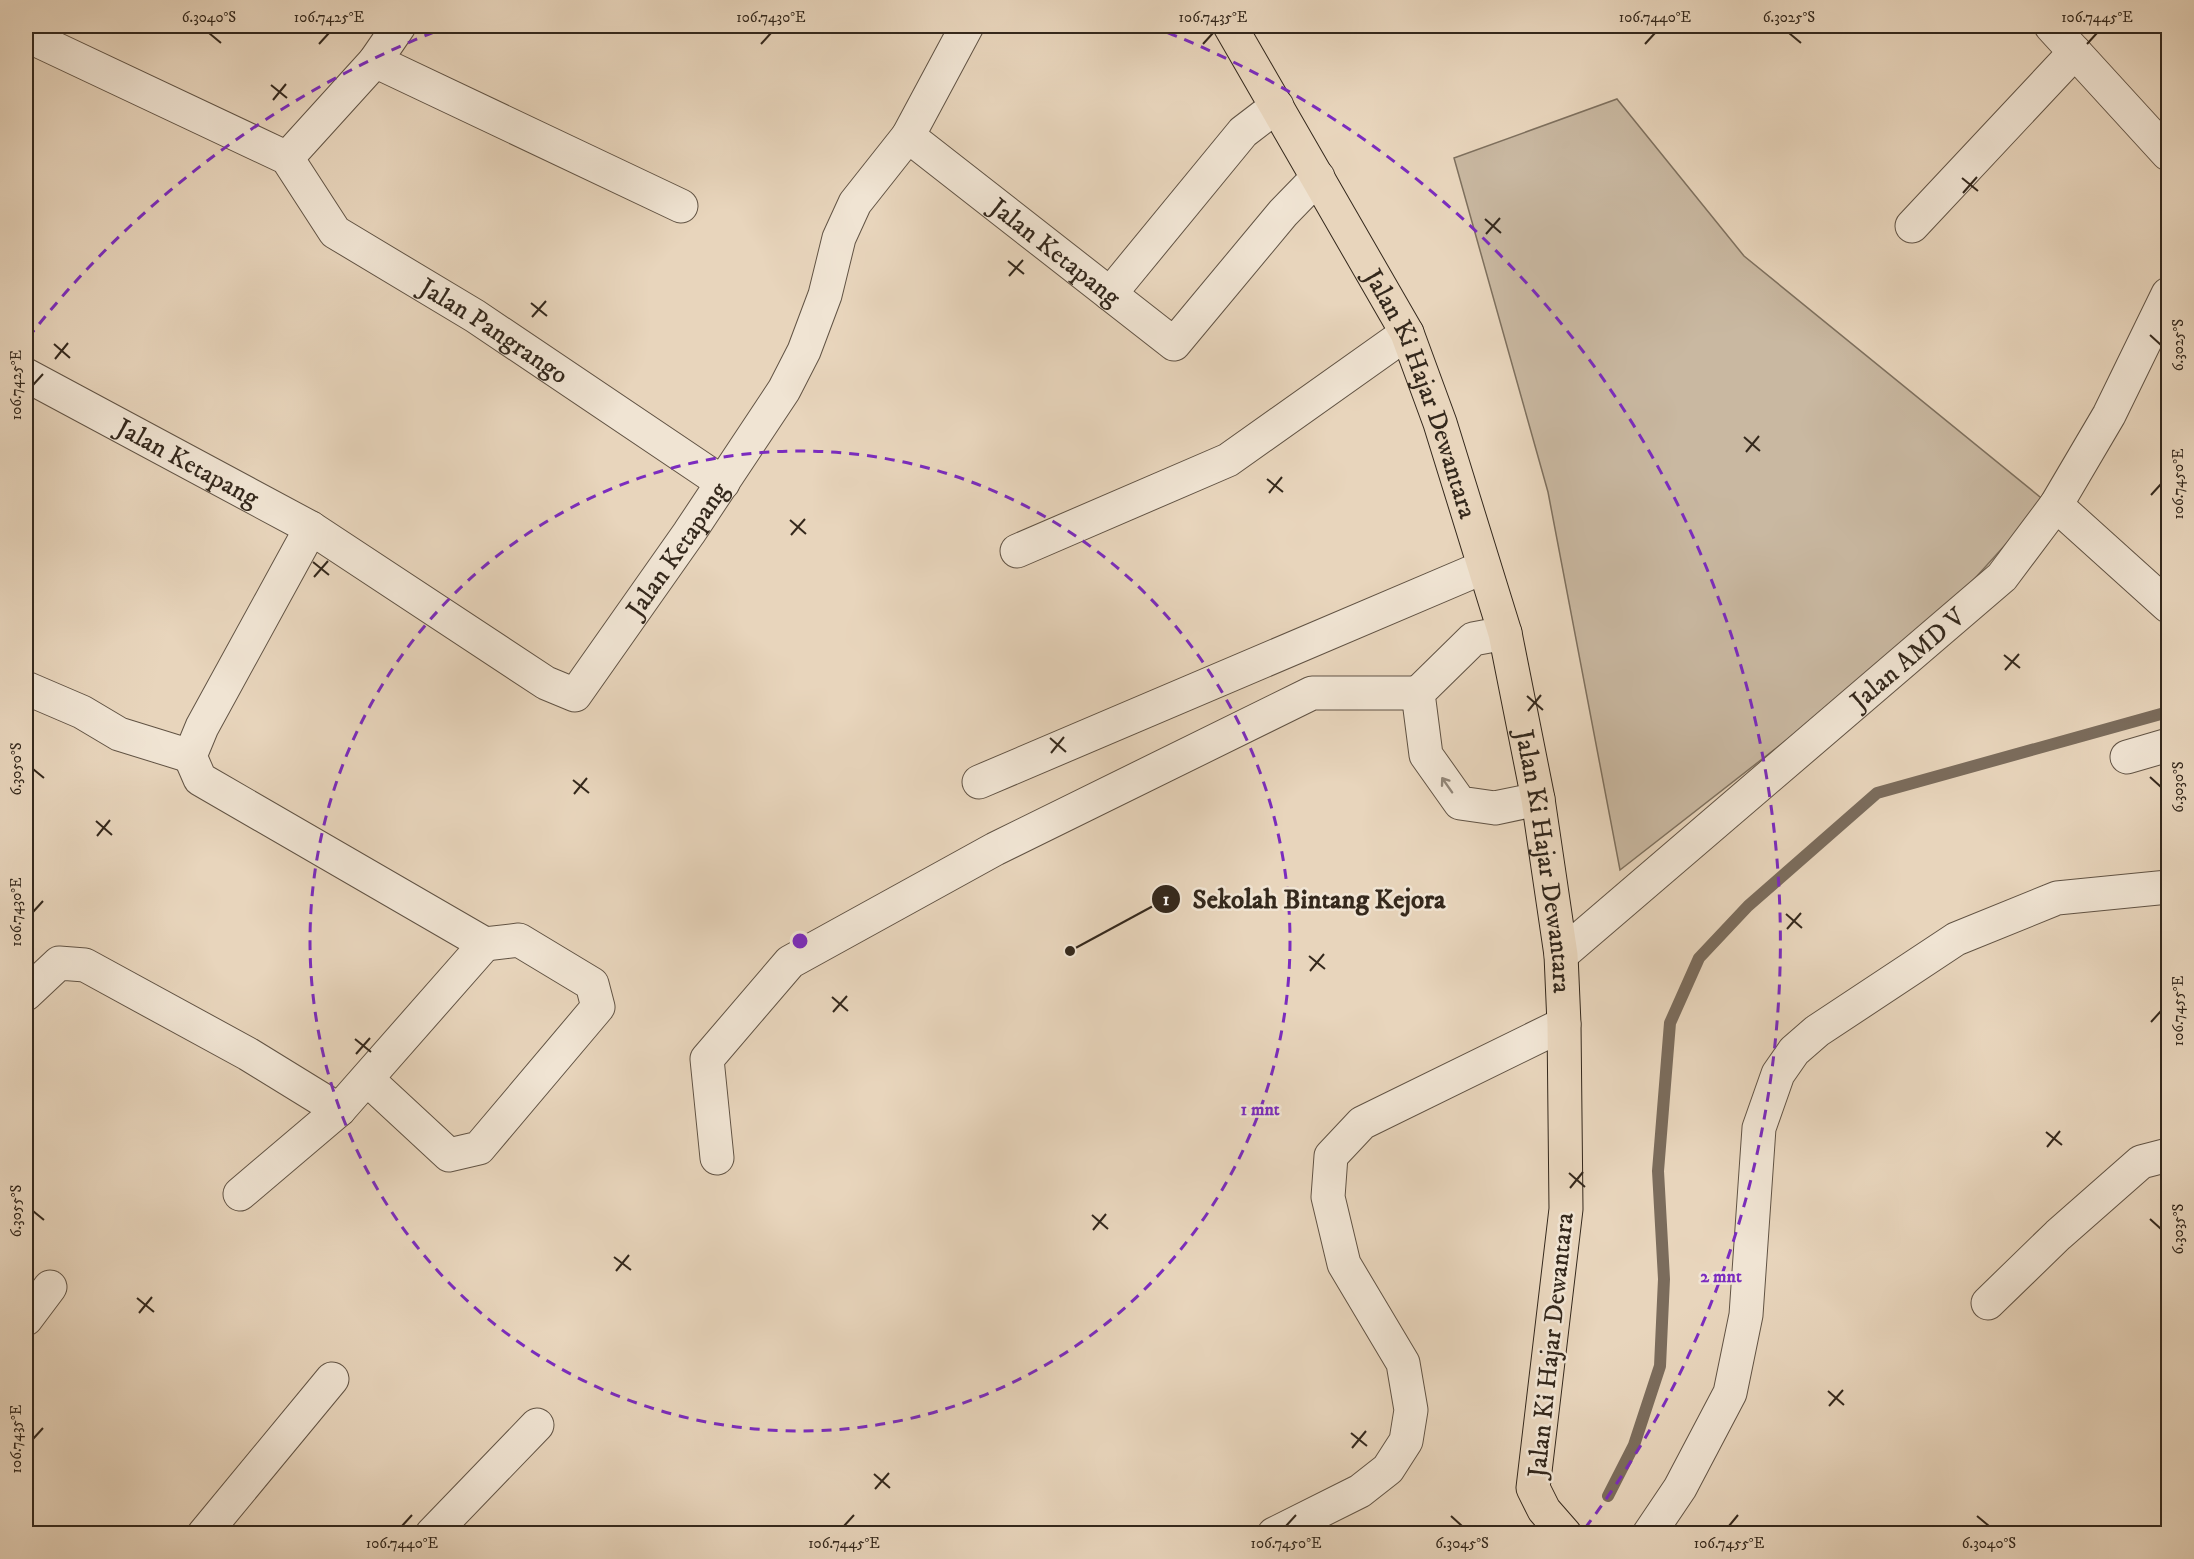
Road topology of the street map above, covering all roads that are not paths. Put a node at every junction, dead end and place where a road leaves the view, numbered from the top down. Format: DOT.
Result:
graph roads {
  1 [pos="399,26"];
  2 [pos="967,26"];
  3 [pos="1230,26"];
  4 [pos="2051,26"];
  5 [pos="26,35"];
  6 [pos="2075,52"];
  7 [pos="375,61"];
  8 [pos="1276,106"];
  9 [pos="908,136"];
  10 [pos="2169,154"];
  11 [pos="287,158"];
  12 [pos="1318,177"];
  13 [pos="681,206"];
  14 [pos="1912,226"];
  15 [pos="1110,294"];
  16 [pos="2169,294"];
  17 [pos="1407,333"];
  18 [pos="26,375"];
  19 [pos="723,483"];
  20 [pos="2056,505"];
  21 [pos="311,528"];
  22 [pos="1017,551"];
  23 [pos="1484,567"];
  24 [pos="2169,606"];
  25 [pos="1504,633"];
  26 [pos="26,688"];
  27 [pos="1419,693"];
  28 [pos="2169,746"];
  29 [pos="190,756"];
  30 [pos="2127,757"];
  31 [pos="979,782"];
  32 [pos="1538,799"];
  33 [pos="2169,887"];
  34 [pos="485,944"];
  35 [pos="1561,955"];
  36 [pos="26,994"];
  37 [pos="1564,1024"];
  38 [pos="367,1079"];
  39 [pos="339,1110"];
  40 [pos="2169,1155"];
  41 [pos="717,1158"];
  42 [pos="240,1194"];
  43 [pos="50,1287"];
  44 [pos="1988,1303"];
  45 [pos="26,1319"];
  46 [pos="332,1379"];
  47 [pos="537,1425"];
  48 [pos="1554,1522"];
  49 [pos="204,1533"];
  50 [pos="432,1533"];
  51 [pos="1274,1533"];
  52 [pos="1648,1533"];
  1 -- 7 [label="street"];
  2 -- 9 [label="street"];
  3 -- 8 [label="main road, Jalan Ki Hajar Dewantara"];
  4 -- 6 [label="street"];
  5 -- 11 [label="street"];
  6 -- 10 [label="street"];
  6 -- 14 [label="street"];
  7 -- 11 [label="street"];
  7 -- 13 [label="street"];
  8 -- 12 [label="main road, Jalan Ki Hajar Dewantara"];
  8 -- 15 [label="street"];
  9 -- 15 [label="street, Jalan Ketapang"];
  9 -- 19 [label="street, Jalan Ketapang"];
  11 -- 19 [label="street, Jalan Pangrango"];
  12 -- 15 [label="street, Jalan Ketapang"];
  12 -- 17 [label="main road, Jalan Ki Hajar Dewantara"];
  16 -- 20 [label="street, Jalan AMD V"];
  17 -- 22 [label="street"];
  17 -- 23 [label="main road, Jalan Ki Hajar Dewantara"];
  18 -- 21 [label="street, Jalan Ketapang"];
  19 -- 21 [label="street, Jalan Ketapang"];
  20 -- 24 [label="street"];
  20 -- 35 [label="street, Jalan AMD V"];
  21 -- 29 [label="street"];
  23 -- 25 [label="main road, Jalan Ki Hajar Dewantara"];
  23 -- 31 [label="street"];
  25 -- 27 [label="street"];
  25 -- 32 [label="main road, Jalan Ki Hajar Dewantara"];
  26 -- 29 [label="street"];
  32 -- 27 [label="street, one-way"];
  27 -- 41 [label="street"];
  28 -- 30 [label="street"];
  29 -- 34 [label="street"];
  32 -- 35 [label="main road, Jalan Ki Hajar Dewantara"];
  33 -- 52 [label="street"];
  34 -- 38 [label="street"];
  34 -- 38 [label="street"];
  35 -- 37 [label="main road, Jalan Ki Hajar Dewantara"];
  36 -- 39 [label="street"];
  37 -- 48 [label="main road, Jalan Ki Hajar Dewantara"];
  37 -- 51 [label="street"];
  38 -- 39 [label="street"];
  39 -- 42 [label="street"];
  40 -- 44 [label="street"];
  43 -- 45 [label="street"];
  46 -- 49 [label="street"];
  47 -- 50 [label="street"];
}
